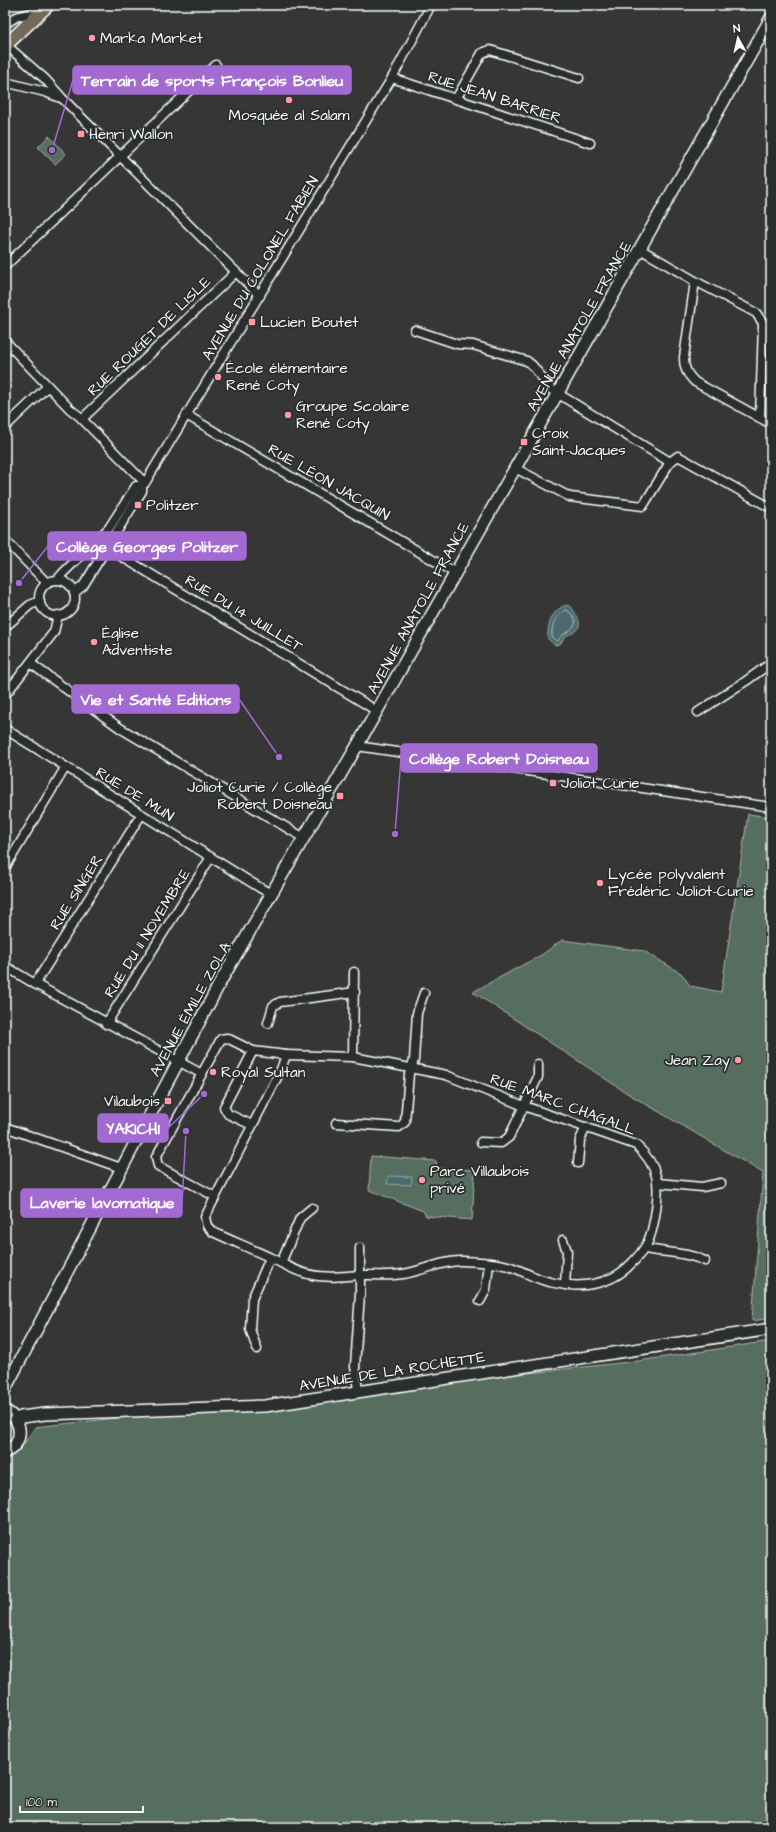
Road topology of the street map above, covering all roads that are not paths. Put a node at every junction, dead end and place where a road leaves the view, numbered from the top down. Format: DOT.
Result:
graph roads {
  1 [pos="431,5"];
  2 [pos="46,7"];
  3 [pos="771,18"];
  4 [pos="5,24"];
  5 [pos="6,45"];
  6 [pos="216,65"];
  7 [pos="392,78"];
  8 [pos="579,78"];
  9 [pos="5,82"];
  10 [pos="62,98"];
  11 [pos="456,99"];
  12 [pos="590,143"];
  13 [pos="121,156"];
  14 [pos="640,249"];
  15 [pos="5,266"];
  16 [pos="236,272"];
  17 [pos="695,281"];
  18 [pos="260,296"];
  19 [pos="415,330"];
  20 [pos="5,341"];
  21 [pos="48,386"];
  22 [pos="558,393"];
  23 [pos="188,416"];
  24 [pos="760,418"];
  25 [pos="82,419"];
  26 [pos="771,424"];
  27 [pos="5,426"];
  28 [pos="670,462"];
  29 [pos="515,468"];
  30 [pos="144,485"];
  31 [pos="771,508"];
  32 [pos="5,540"];
  33 [pos="96,541"];
  34 [pos="108,544"];
  35 [pos="455,573"];
  36 [pos="57,580"];
  37 [pos="47,583"];
  38 [pos="74,593"];
  39 [pos="40,602"];
  40 [pos="58,615"];
  41 [pos="5,627"];
  42 [pos="30,663"];
  43 [pos="771,663"];
  44 [pos="5,694"];
  45 [pos="376,712"];
  46 [pos="698,712"];
  47 [pos="5,729"];
  48 [pos="357,746"];
  49 [pos="65,768"];
  50 [pos="771,807"];
  51 [pos="141,815"];
  52 [pos="304,838"];
  53 [pos="210,857"];
  54 [pos="5,868"];
  55 [pos="272,894"];
  56 [pos="5,966"];
  57 [pos="354,972"];
  58 [pos="35,984"];
  59 [pos="355,992"];
  60 [pos="424,993"];
  61 [pos="268,1023"];
  62 [pos="106,1024"];
  63 [pos="253,1051"];
  64 [pos="286,1055"];
  65 [pos="353,1057"];
  66 [pos="178,1061"];
  67 [pos="538,1064"];
  68 [pos="411,1068"];
  69 [pos="202,1074"];
  70 [pos="524,1106"];
  71 [pos="336,1123"];
  72 [pos="252,1125"];
  73 [pos="5,1127"];
  74 [pos="586,1128"];
  75 [pos="481,1142"];
  76 [pos="578,1163"];
  77 [pos="121,1168"];
  78 [pos="658,1183"];
  79 [pos="721,1183"];
  80 [pos="214,1196"];
  81 [pos="312,1208"];
  82 [pos="563,1240"];
  83 [pos="360,1248"];
  84 [pos="646,1249"];
  85 [pos="270,1258"];
  86 [pos="705,1261"];
  87 [pos="281,1263"];
  88 [pos="489,1263"];
  89 [pos="360,1275"];
  90 [pos="565,1285"];
  91 [pos="480,1301"];
  92 [pos="771,1329"];
  93 [pos="257,1349"];
  94 [pos="5,1389"];
  95 [pos="358,1391"];
  96 [pos="5,1411"];
  97 [pos="17,1420"];
  98 [pos="5,1452"];
  1 -- 7 [label="street, AVENUE DU COLONEL FABIEN"];
  2 -- 4 [label="street"];
  2 -- 5 [label="main road"];
  3 -- 14 [label="main road, AVENUE ANATOLE FRANCE"];
  5 -- 10 [label="street"];
  6 -- 13 [label="street"];
  7 -- 11 [label="street, RUE JEAN BARRIER"];
  7 -- 18 [label="street, AVENUE DU COLONEL FABIEN"];
  8 -- 11 [label="street"];
  9 -- 10 [label="street"];
  10 -- 13 [label="street"];
  11 -- 12 [label="street, RUE JEAN BARRIER"];
  13 -- 15 [label="street"];
  13 -- 16 [label="street"];
  14 -- 17 [label="street"];
  14 -- 22 [label="main road, AVENUE ANATOLE FRANCE"];
  16 -- 18 [label="street"];
  16 -- 25 [label="street, RUE ROUGET DE LISLE"];
  17 -- 24 [label="street"];
  17 -- 24 [label="street"];
  18 -- 23 [label="street, AVENUE DU COLONEL FABIEN"];
  19 -- 22 [label="street"];
  20 -- 21 [label="street"];
  21 -- 25 [label="street"];
  21 -- 27 [label="street"];
  22 -- 28 [label="street"];
  22 -- 29 [label="main road, AVENUE ANATOLE FRANCE"];
  23 -- 30 [label="street, AVENUE DU COLONEL FABIEN"];
  23 -- 35 [label="street, RUE LÉON JACQUIN"];
  24 -- 26 [label="street"];
  25 -- 30 [label="street"];
  28 -- 29 [label="street"];
  28 -- 31 [label="street"];
  29 -- 35 [label="main road, AVENUE ANATOLE FRANCE"];
  30 -- 33 [label="street"];
  30 -- 34 [label="street, AVENUE DU COLONEL FABIEN"];
  32 -- 37 [label="street"];
  33 -- 34 [label="street, RUE DU 14 JUILLET"];
  33 -- 36 [label="street"];
  34 -- 38 [label="street, AVENUE DU COLONEL FABIEN"];
  34 -- 45 [label="street, RUE DU 14 JUILLET"];
  35 -- 45 [label="main road, AVENUE ANATOLE FRANCE"];
  36 -- 37 [label="street"];
  36 -- 38 [label="street"];
  37 -- 39 [label="street"];
  38 -- 40 [label="street"];
  39 -- 40 [label="street"];
  39 -- 41 [label="street"];
  40 -- 42 [label="street"];
  42 -- 44 [label="street"];
  42 -- 52 [label="street"];
  43 -- 46 [label="street"];
  45 -- 48 [label="main road, AVENUE ÉMILE ZOLA"];
  47 -- 49 [label="street, RUE DE MUN"];
  48 -- 50 [label="street"];
  48 -- 52 [label="main road, AVENUE ÉMILE ZOLA"];
  49 -- 51 [label="street, RUE DE MUN"];
  49 -- 54 [label="street"];
  51 -- 53 [label="street, RUE DE MUN"];
  51 -- 58 [label="street, RUE SINGER"];
  52 -- 55 [label="main road, AVENUE ÉMILE ZOLA"];
  53 -- 55 [label="street, RUE DE MUN"];
  53 -- 62 [label="street, RUE DU 11 NOVEMBRE"];
  55 -- 66 [label="main road, AVENUE ÉMILE ZOLA"];
  56 -- 58 [label="street"];
  57 -- 59 [label="street"];
  58 -- 62 [label="street"];
  59 -- 61 [label="street"];
  59 -- 65 [label="street"];
  60 -- 68 [label="street"];
  62 -- 66 [label="street"];
  63 -- 64 [label="street, RUE MARC CHAGALL"];
  63 -- 69 [label="street, RUE MARC CHAGALL"];
  63 -- 72 [label="street"];
  64 -- 65 [label="street, RUE MARC CHAGALL"];
  64 -- 72 [label="street, RUE MARC CHAGALL"];
  65 -- 68 [label="street, RUE MARC CHAGALL"];
  66 -- 69 [label="street"];
  66 -- 77 [label="main road, AVENUE ÉMILE ZOLA"];
  67 -- 70 [label="street"];
  68 -- 70 [label="street, RUE MARC CHAGALL"];
  68 -- 71 [label="street"];
  69 -- 80 [label="street"];
  70 -- 74 [label="street, RUE MARC CHAGALL"];
  70 -- 75 [label="street"];
  72 -- 80 [label="street, RUE MARC CHAGALL"];
  73 -- 77 [label="street"];
  74 -- 76 [label="street"];
  74 -- 78 [label="street, RUE MARC CHAGALL"];
  77 -- 94 [label="main road, AVENUE ÉMILE ZOLA"];
  78 -- 79 [label="street"];
  78 -- 84 [label="street, RUE MARC CHAGALL"];
  80 -- 85 [label="street, RUE MARC CHAGALL"];
  81 -- 87 [label="street"];
  82 -- 90 [label="street"];
  83 -- 89 [label="street"];
  84 -- 86 [label="street"];
  84 -- 90 [label="street, RUE MARC CHAGALL"];
  85 -- 87 [label="street, RUE MARC CHAGALL"];
  85 -- 93 [label="street"];
  87 -- 89 [label="street, RUE MARC CHAGALL"];
  88 -- 89 [label="street, RUE MARC CHAGALL"];
  88 -- 90 [label="street, RUE MARC CHAGALL"];
  88 -- 91 [label="street"];
  89 -- 95 [label="street"];
  92 -- 95 [label="main road, AVENUE DE LA ROCHETTE"];
  95 -- 97 [label="main road, AVENUE DE LA ROCHETTE"];
  96 -- 97 [label="main road"];
  97 -- 98 [label="main road"];
}
